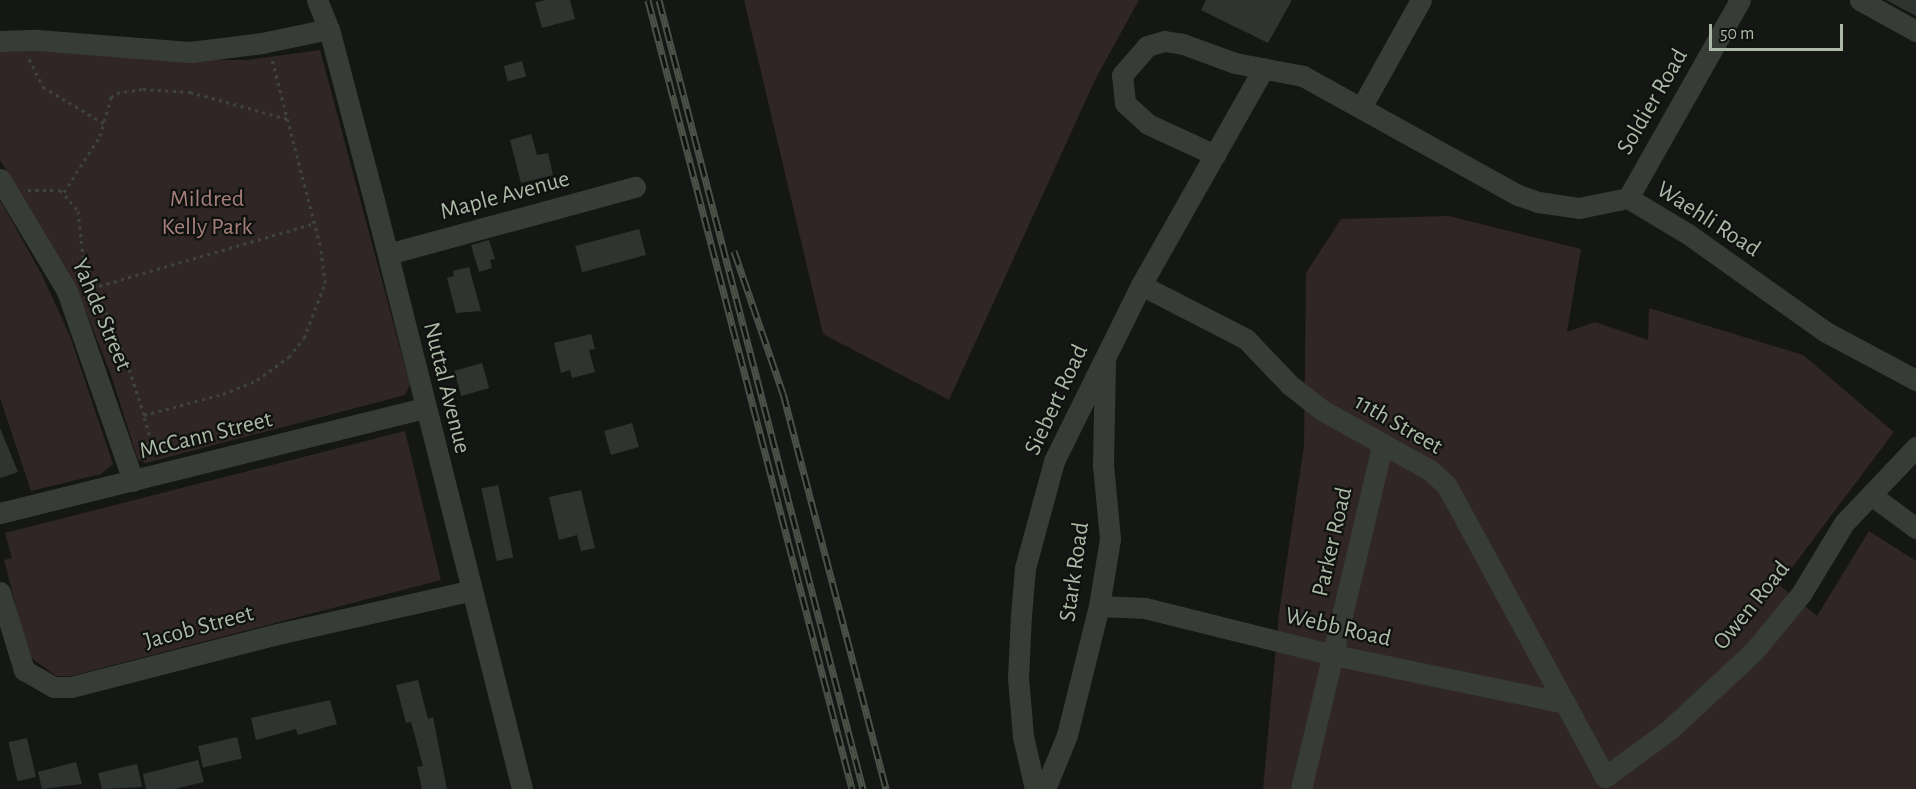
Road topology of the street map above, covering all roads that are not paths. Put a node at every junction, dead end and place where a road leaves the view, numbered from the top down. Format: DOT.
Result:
graph roads {
  1 [pos="317,0"];
  2 [pos="1421,0"];
  3 [pos="1740,0"];
  4 [pos="1860,0"];
  5 [pos="330,29"];
  6 [pos="1916,31"];
  7 [pos="0,41"];
  8 [pos="1264,68"];
  9 [pos="1362,106"];
  10 [pos="1215,155"];
  11 [pos="0,180"];
  12 [pos="635,187"];
  13 [pos="1628,198"];
  14 [pos="388,254"];
  15 [pos="1141,285"];
  16 [pos="1105,355"];
  17 [pos="1916,380"];
  18 [pos="425,408"];
  19 [pos="1382,446"];
  20 [pos="1916,447"];
  21 [pos="133,480"];
  22 [pos="1872,495"];
  23 [pos="0,513"];
  24 [pos="1916,528"];
  25 [pos="472,590"];
  26 [pos="0,591"];
  27 [pos="1099,606"];
  28 [pos="1334,655"];
  29 [pos="1565,703"];
  30 [pos="1605,777"];
  31 [pos="522,789"];
  32 [pos="1035,789"];
  33 [pos="1045,789"];
  34 [pos="1301,789"];
  1 -- 5 [label="street, Nuttal Avenue"];
  2 -- 9 [label="street"];
  3 -- 13 [label="street, Soldier Road"];
  4 -- 6 [label="street"];
  5 -- 7 [label="street"];
  5 -- 14 [label="street, Nuttal Avenue"];
  8 -- 9 [label="street, Waehli Road"];
  8 -- 10 [label="street, Siebert Road"];
  8 -- 10 [label="street, Waehli Road"];
  9 -- 13 [label="street, Waehli Road"];
  10 -- 15 [label="street, Siebert Road"];
  11 -- 21 [label="street, Yahde Street"];
  12 -- 14 [label="street, Maple Avenue"];
  13 -- 17 [label="street, Waehli Road"];
  14 -- 18 [label="street, Nuttal Avenue"];
  15 -- 16 [label="street, Siebert Road"];
  15 -- 19 [label="street, 11th Street"];
  16 -- 27 [label="street, Stark Road"];
  16 -- 32 [label="street, Siebert Road"];
  18 -- 21 [label="street, McCann Street"];
  18 -- 25 [label="street, Nuttal Avenue"];
  19 -- 28 [label="street, Parker Road"];
  19 -- 29 [label="street, 11th Street"];
  20 -- 22 [label="street, Owen Road"];
  21 -- 23 [label="street, McCann Street"];
  22 -- 24 [label="street"];
  22 -- 30 [label="street, Owen Road"];
  25 -- 26 [label="street, Jacob Street"];
  25 -- 31 [label="street, Nuttal Avenue"];
  27 -- 28 [label="street, Webb Road"];
  27 -- 33 [label="street, Stark Road"];
  28 -- 29 [label="street, Webb Road"];
  28 -- 34 [label="street, Parker Road"];
  29 -- 30 [label="street, 11th Street"];
}
